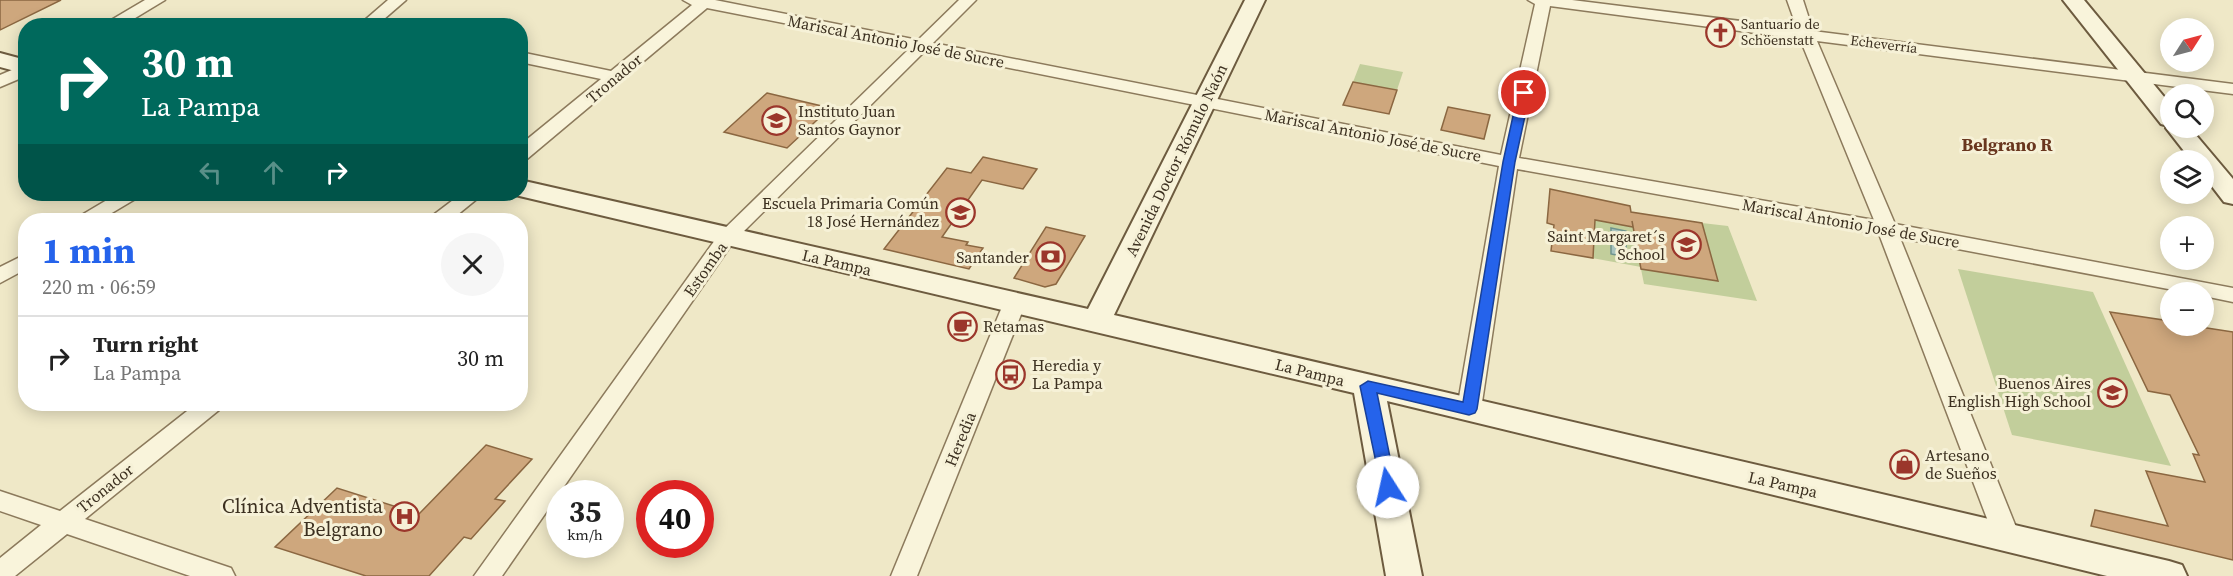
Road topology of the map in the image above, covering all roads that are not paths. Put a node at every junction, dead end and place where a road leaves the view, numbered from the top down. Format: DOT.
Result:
graph roads {
  1 [pos="157,0"];
  2 [pos="398,0"];
  3 [pos="968,0"];
  4 [pos="1255,0"];
  5 [pos="1541,0"];
  6 [pos="1796,0"];
  7 [pos="2073,0"];
  8 [pos="701,1"];
  9 [pos="124,18"];
  10 [pos="376,18"];
  11 [pos="1807,35"];
  12 [pos="922,46"];
  13 [pos="528,59"];
  14 [pos="0,60"];
  15 [pos="18,66"];
  16 [pos="18,72"];
  17 [pos="2136,76"];
  18 [pos="615,77"];
  19 [pos="0,82"];
  20 [pos="2233,89"];
  21 [pos="1203,102"];
  22 [pos="2160,106"];
  23 [pos="2186,138"];
  24 [pos="528,148"];
  25 [pos="1509,162"];
  26 [pos="528,190"];
  27 [pos="2233,196"];
  28 [pos="118,201"];
  29 [pos="464,201"];
  30 [pos="99,213"];
  31 [pos="448,213"];
  32 [pos="1887,229"];
  33 [pos="727,237"];
  34 [pos="18,265"];
  35 [pos="0,276"];
  36 [pos="2233,295"];
  37 [pos="1015,302"];
  38 [pos="1097,321"];
  39 [pos="1368,386"];
  40 [pos="1469,409"];
  41 [pos="202,411"];
  42 [pos="0,501"];
  43 [pos="62,523"];
  44 [pos="2007,537"];
  45 [pos="0,573"];
  46 [pos="222,576"];
  47 [pos="487,576"];
  48 [pos="904,576"];
  49 [pos="1404,576"];
  50 [pos="2169,576"];
  1 -- 9 [label="street"];
  2 -- 10 [label="street"];
  3 -- 12 [label="street, Estomba"];
  4 -- 21 [label="street, Avenida Doctor Rómulo Naón"];
  5 -- 11 [label="street, Echeverría"];
  5 -- 25 [label="street"];
  6 -- 11 [label="street"];
  7 -- 17 [label="street"];
  8 -- 12 [label="street, Mariscal Antonio José de Sucre"];
  8 -- 18 [label="street, Tronador"];
  11 -- 17 [label="street, Echeverría"];
  11 -- 32 [label="street"];
  12 -- 21 [label="street, Mariscal Antonio José de Sucre"];
  12 -- 33 [label="street, Estomba"];
  13 -- 18 [label="street"];
  14 -- 15 [label="street"];
  16 -- 19 [label="street"];
  17 -- 20 [label="street, Echeverría"];
  17 -- 22 [label="street"];
  18 -- 24 [label="street, Tronador"];
  21 -- 25 [label="street, Mariscal Antonio José de Sucre"];
  21 -- 38 [label="street, Avenida Doctor Rómulo Naón"];
  23 -- 27 [label="street"];
  25 -- 32 [label="street, Mariscal Antonio José de Sucre"];
  25 -- 40 [label="street"];
  26 -- 33 [label="street, La Pampa"];
  28 -- 30 [label="street"];
  29 -- 31 [label="street"];
  32 -- 36 [label="street, Mariscal Antonio José de Sucre"];
  32 -- 44 [label="street"];
  33 -- 37 [label="street, La Pampa"];
  33 -- 47 [label="street, Estomba"];
  34 -- 35 [label="street"];
  37 -- 38 [label="street, La Pampa"];
  37 -- 48 [label="street, Heredia"];
  38 -- 39 [label="street, La Pampa"];
  39 -- 40 [label="street, La Pampa"];
  39 -- 49 [label="street"];
  40 -- 44 [label="street, La Pampa"];
  41 -- 43 [label="street, Tronador"];
  42 -- 43 [label="street"];
  43 -- 45 [label="street, Tronador"];
  43 -- 46 [label="street"];
  44 -- 50 [label="street, La Pampa"];
}
